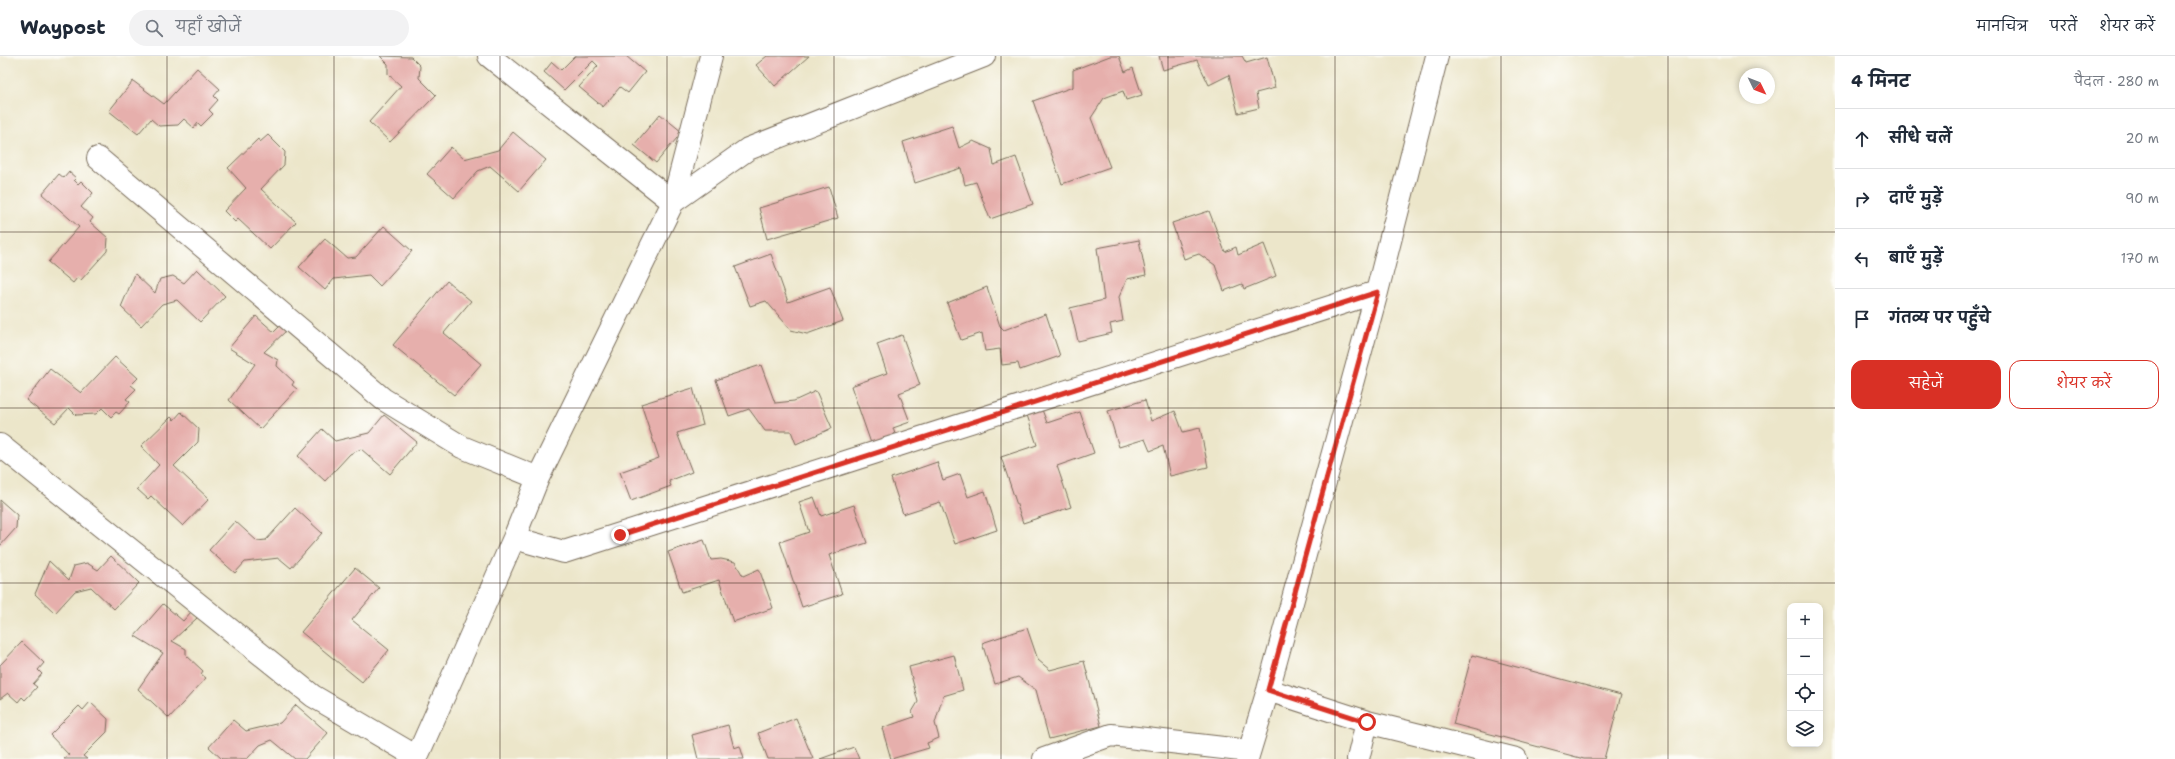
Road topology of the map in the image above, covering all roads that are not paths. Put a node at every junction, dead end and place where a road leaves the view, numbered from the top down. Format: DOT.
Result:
graph roads {
  1 [pos="489,56"];
  2 [pos="711,56"];
  3 [pos="984,56"];
  4 [pos="1437,56"];
  5 [pos="98,158"];
  6 [pos="673,202"];
  7 [pos="1378,292"];
  8 [pos="0,445"];
  9 [pos="538,478"];
  10 [pos="514,538"];
  11 [pos="1268,690"];
  12 [pos="1367,722"];
  13 [pos="1456,752"];
  14 [pos="1248,755"];
  15 [pos="416,758"];
  16 [pos="1044,759"];
  17 [pos="1358,759"];
  18 [pos="1516,759"];
  1 -- 6 [label="street"];
  2 -- 6 [label="street"];
  3 -- 6 [label="street"];
  4 -- 7 [label="street"];
  5 -- 9 [label="street"];
  6 -- 9 [label="street"];
  7 -- 10 [label="street"];
  7 -- 11 [label="street"];
  8 -- 15 [label="street"];
  9 -- 10 [label="street"];
  10 -- 15 [label="street"];
  11 -- 12 [label="street"];
  11 -- 14 [label="street"];
  12 -- 13 [label="street"];
  12 -- 17 [label="street"];
  13 -- 18 [label="street"];
  14 -- 16 [label="street"];
}
